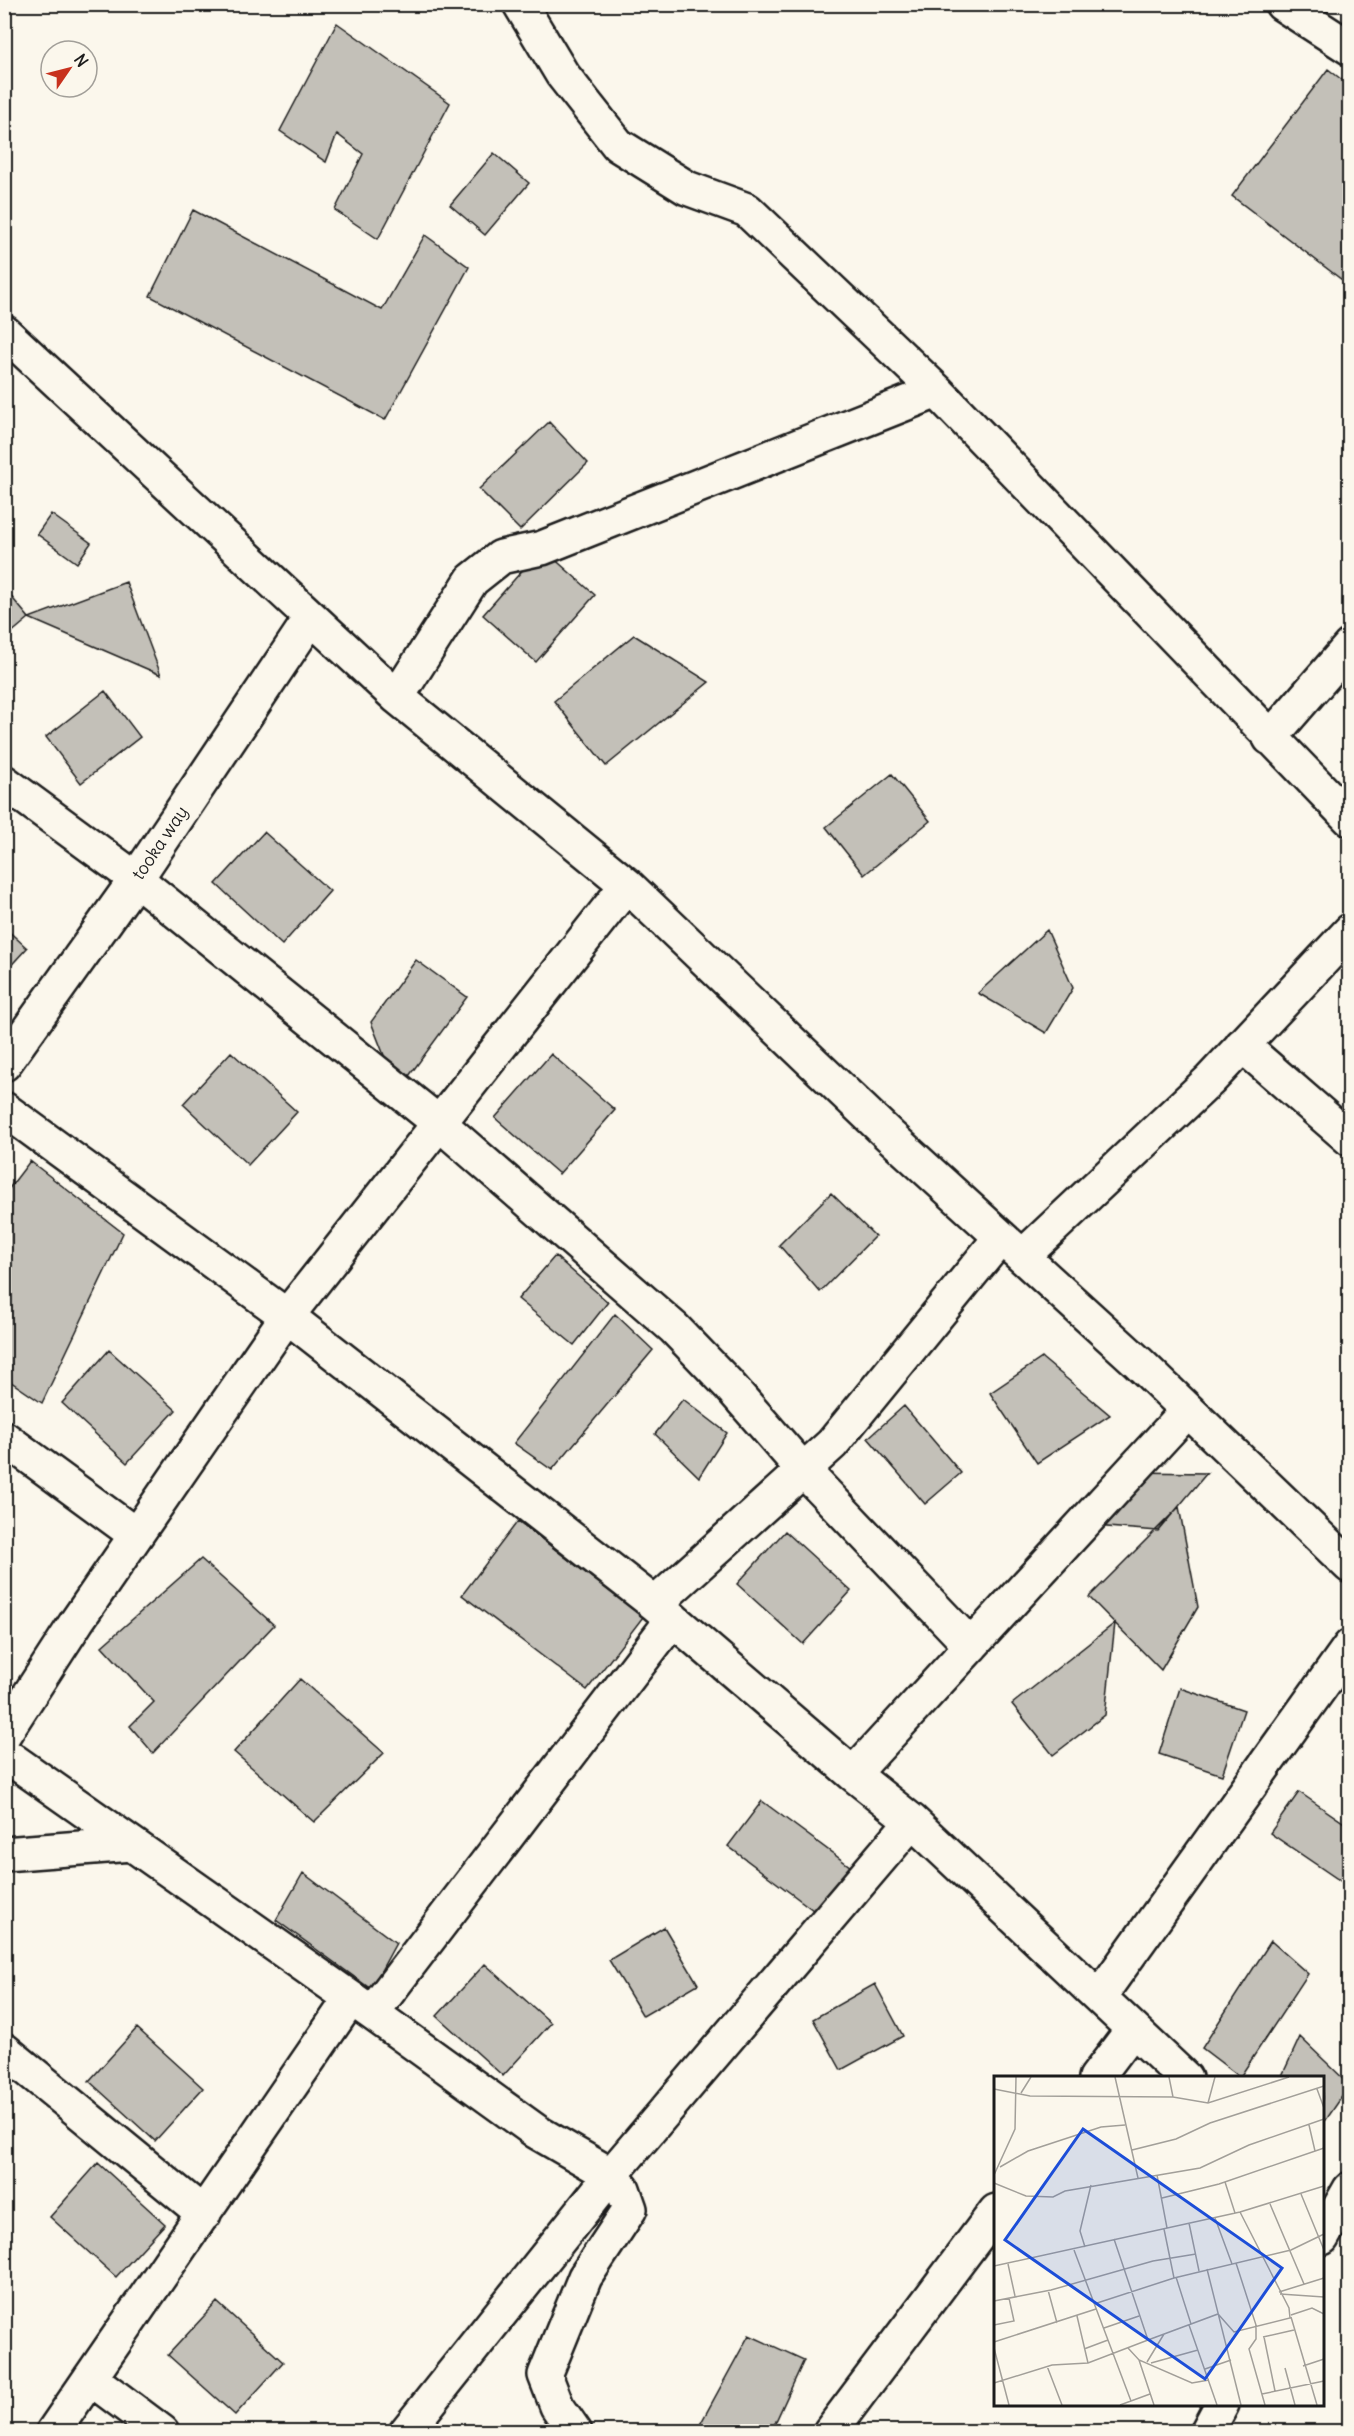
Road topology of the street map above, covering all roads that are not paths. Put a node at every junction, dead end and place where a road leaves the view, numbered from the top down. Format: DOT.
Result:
graph roads {
  1 [pos="520,4"];
  2 [pos="1282,4"];
  3 [pos="1350,48"];
  4 [pos="4,332"];
  5 [pos="936,391"];
  6 [pos="311,618"];
  7 [pos="1350,646"];
  8 [pos="397,697"];
  9 [pos="1270,738"];
  10 [pos="4,782"];
  11 [pos="1350,819"];
  12 [pos="136,879"];
  13 [pos="627,885"];
  14 [pos="1350,931"];
  15 [pos="1242,1045"];
  16 [pos="4,1064"];
  17 [pos="4,1109"];
  18 [pos="439,1123"];
  19 [pos="1350,1139"];
  20 [pos="1012,1246"];
  21 [pos="287,1316"];
  22 [pos="1188,1410"];
  23 [pos="4,1438"];
  24 [pos="804,1471"];
  25 [pos="136,1535"];
  26 [pos="1350,1566"];
  27 [pos="664,1612"];
  28 [pos="971,1646"];
  29 [pos="1350,1646"];
  30 [pos="4,1734"];
  31 [pos="4,1754"];
  32 [pos="853,1774"];
  33 [pos="912,1821"];
  34 [pos="132,1844"];
  35 [pos="4,1854"];
  36 [pos="1099,1997"];
  37 [pos="362,2006"];
  38 [pos="1133,2029"];
  39 [pos="4,2050"];
  40 [pos="1098,2076"];
  41 [pos="1183,2076"];
  42 [pos="612,2175"];
  43 [pos="1350,2188"];
  44 [pos="204,2214"];
  45 [pos="994,2214"];
  46 [pos="1332,2223"];
  47 [pos="90,2378"];
  48 [pos="1221,2406"];
  49 [pos="53,2432"];
  50 [pos="162,2432"];
  51 [pos="406,2432"];
  52 [pos="575,2432"];
  53 [pos="830,2432"];
  54 [pos="1207,2432"];
  1 -- 5 [label="street"];
  2 -- 3 [label="street"];
  4 -- 6 [label="street"];
  5 -- 8 [label="street"];
  5 -- 9 [label="street"];
  6 -- 8 [label="street"];
  6 -- 12 [label="street, tooka way"];
  7 -- 9 [label="street"];
  8 -- 13 [label="street"];
  9 -- 11 [label="street"];
  10 -- 12 [label="street"];
  12 -- 16 [label="street, tooka way"];
  12 -- 18 [label="street"];
  13 -- 18 [label="street"];
  13 -- 20 [label="street"];
  14 -- 15 [label="street"];
  15 -- 19 [label="street"];
  15 -- 20 [label="street"];
  17 -- 21 [label="street"];
  18 -- 21 [label="street"];
  18 -- 24 [label="street"];
  20 -- 22 [label="street"];
  20 -- 24 [label="street"];
  21 -- 25 [label="street"];
  21 -- 27 [label="street"];
  22 -- 26 [label="street"];
  22 -- 28 [label="street"];
  23 -- 25 [label="street"];
  24 -- 27 [label="street"];
  24 -- 28 [label="street"];
  25 -- 30 [label="street"];
  27 -- 32 [label="street"];
  27 -- 37 [label="street"];
  28 -- 32 [label="street"];
  29 -- 36 [label="street"];
  31 -- 34 [label="street"];
  32 -- 33 [label="street"];
  33 -- 36 [label="street"];
  33 -- 42 [label="street"];
  34 -- 35 [label="street"];
  34 -- 37 [label="street"];
  36 -- 38 [label="street"];
  37 -- 42 [label="street"];
  37 -- 44 [label="street"];
  38 -- 40 [label="street"];
  38 -- 41 [label="street"];
  39 -- 44 [label="street"];
  42 -- 51 [label="street"];
  42 -- 52 [label="street"];
  43 -- 46 [label="street"];
  44 -- 47 [label="street"];
  45 -- 53 [label="street"];
  47 -- 49 [label="street"];
  47 -- 50 [label="street"];
  48 -- 54 [label="street"];
}
